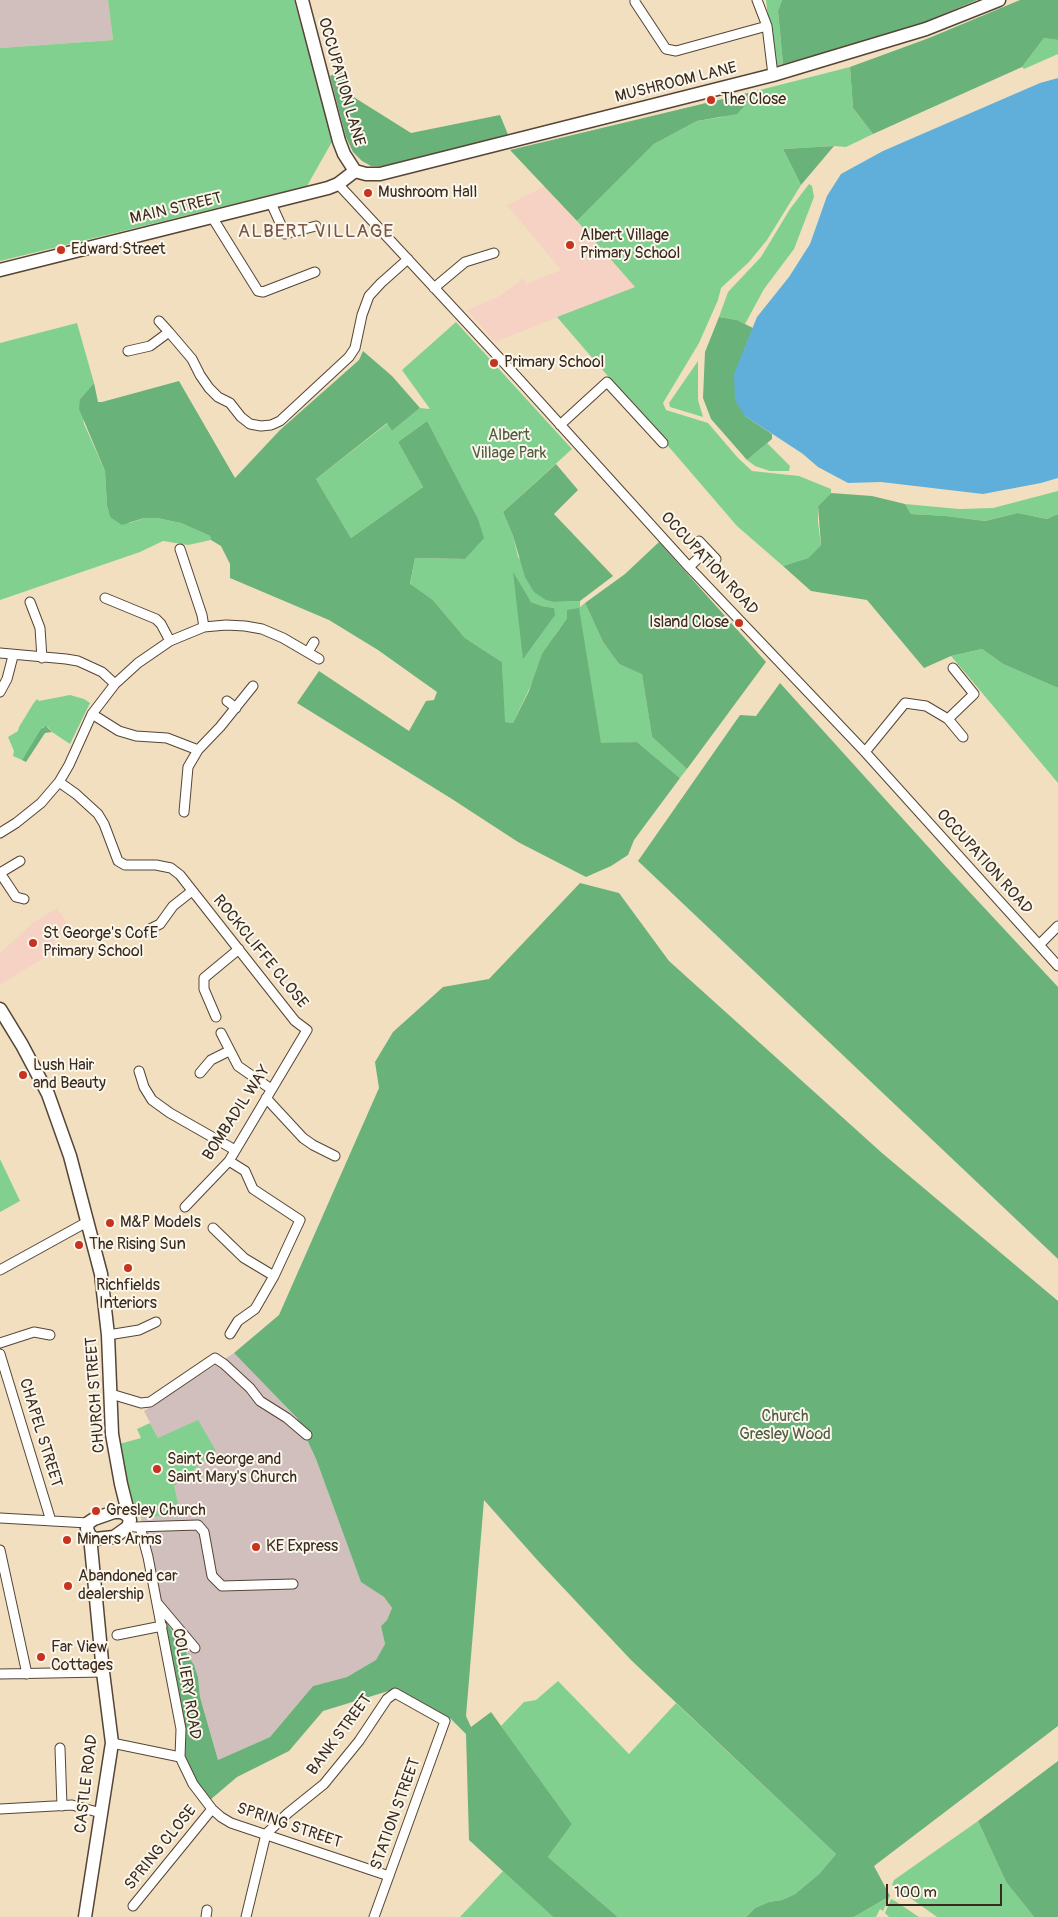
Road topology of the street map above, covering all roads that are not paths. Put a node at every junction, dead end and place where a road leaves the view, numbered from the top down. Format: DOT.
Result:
graph roads {
  1 [pos="302,0"];
  2 [pos="635,0"];
  3 [pos="757,0"];
  4 [pos="999,0"];
  5 [pos="767,26"];
  6 [pos="773,75"];
  7 [pos="355,171"];
  8 [pos="338,184"];
  9 [pos="271,203"];
  10 [pos="212,217"];
  11 [pos="316,226"];
  12 [pos="494,253"];
  13 [pos="408,259"];
  14 [pos="0,270"];
  15 [pos="315,272"];
  16 [pos="434,288"];
  17 [pos="159,322"];
  18 [pos="169,332"];
  19 [pos="128,351"];
  20 [pos="600,374"];
  21 [pos="607,382"];
  22 [pos="560,424"];
  23 [pos="664,443"];
  24 [pos="699,541"];
  25 [pos="180,549"];
  26 [pos="707,550"];
  27 [pos="716,559"];
  28 [pos="689,567"];
  29 [pos="198,569"];
  30 [pos="188,572"];
  31 [pos="106,598"];
  32 [pos="30,602"];
  33 [pos="204,627"];
  34 [pos="170,641"];
  35 [pos="314,642"];
  36 [pos="308,652"];
  37 [pos="0,653"];
  38 [pos="13,656"];
  39 [pos="42,658"];
  40 [pos="319,659"];
  41 [pos="953,668"];
  42 [pos="115,684"];
  43 [pos="253,686"];
  44 [pos="0,692"];
  45 [pos="227,702"];
  46 [pos="236,708"];
  47 [pos="92,714"];
  48 [pos="948,720"];
  49 [pos="963,737"];
  50 [pos="198,750"];
  51 [pos="866,752"];
  52 [pos="59,782"];
  53 [pos="184,812"];
  54 [pos="0,833"];
  55 [pos="20,861"];
  56 [pos="0,873"];
  57 [pos="192,891"];
  58 [pos="24,899"];
  59 [pos="1058,926"];
  60 [pos="148,930"];
  61 [pos="1039,945"];
  62 [pos="239,950"];
  63 [pos="1058,966"];
  64 [pos="0,1009"];
  65 [pos="216,1017"];
  66 [pos="307,1030"];
  67 [pos="221,1033"];
  68 [pos="229,1050"];
  69 [pos="138,1071"];
  70 [pos="200,1073"];
  71 [pos="271,1089"];
  72 [pos="266,1098"];
  73 [pos="235,1150"];
  74 [pos="335,1156"];
  75 [pos="229,1161"];
  76 [pos="185,1207"];
  77 [pos="88,1222"];
  78 [pos="213,1228"];
  79 [pos="0,1270"];
  80 [pos="274,1276"];
  81 [pos="156,1322"];
  82 [pos="230,1334"];
  83 [pos="50,1335"];
  84 [pos="108,1335"];
  85 [pos="0,1343"];
  86 [pos="0,1354"];
  87 [pos="111,1394"];
  88 [pos="307,1435"];
  89 [pos="125,1499"];
  90 [pos="114,1512"];
  91 [pos="0,1518"];
  92 [pos="51,1522"];
  93 [pos="88,1523"];
  94 [pos="133,1525"];
  95 [pos="90,1536"];
  96 [pos="0,1550"];
  97 [pos="293,1584"];
  98 [pos="157,1604"];
  99 [pos="162,1626"];
  100 [pos="116,1635"];
  101 [pos="195,1648"];
  102 [pos="103,1672"];
  103 [pos="0,1674"];
  104 [pos="26,1674"];
  105 [pos="445,1721"];
  106 [pos="112,1743"];
  107 [pos="60,1748"];
  108 [pos="180,1757"];
  109 [pos="62,1806"];
  110 [pos="0,1809"];
  111 [pos="212,1809"];
  112 [pos="101,1814"];
  113 [pos="266,1834"];
  114 [pos="390,1876"];
  115 [pos="133,1906"];
  116 [pos="85,1917"];
  117 [pos="246,1917"];
  118 [pos="374,1917"];
  1 -- 7 [label="street, OCCUPATION LANE"];
  2 -- 5 [label="street"];
  3 -- 5 [label="street"];
  4 -- 6 [label="street, MUSHROOM LANE"];
  5 -- 6 [label="street"];
  6 -- 7 [label="street, MUSHROOM LANE"];
  7 -- 8 [label="street, MAIN STREET"];
  8 -- 9 [label="street, MAIN STREET"];
  8 -- 13 [label="street, OCCUPATION ROAD"];
  9 -- 10 [label="street, MAIN STREET"];
  9 -- 11 [label="street"];
  10 -- 14 [label="street, MAIN STREET"];
  10 -- 15 [label="street"];
  12 -- 16 [label="street"];
  13 -- 16 [label="street, OCCUPATION ROAD"];
  13 -- 18 [label="street"];
  16 -- 22 [label="street, OCCUPATION ROAD"];
  17 -- 18 [label="street"];
  18 -- 19 [label="street"];
  20 -- 21 [label="street"];
  21 -- 22 [label="street"];
  21 -- 23 [label="street"];
  22 -- 28 [label="street, OCCUPATION ROAD"];
  24 -- 26 [label="street"];
  25 -- 30 [label="street"];
  26 -- 27 [label="street"];
  26 -- 28 [label="street"];
  28 -- 51 [label="street, OCCUPATION ROAD"];
  29 -- 30 [label="street"];
  30 -- 33 [label="street"];
  31 -- 34 [label="street"];
  32 -- 39 [label="street"];
  33 -- 34 [label="street"];
  33 -- 36 [label="street"];
  34 -- 42 [label="street"];
  35 -- 36 [label="street"];
  36 -- 40 [label="street"];
  37 -- 38 [label="street"];
  38 -- 39 [label="street"];
  38 -- 44 [label="street"];
  39 -- 42 [label="street"];
  41 -- 48 [label="street"];
  42 -- 47 [label="street"];
  43 -- 46 [label="street"];
  45 -- 46 [label="street"];
  46 -- 50 [label="street"];
  47 -- 50 [label="street"];
  47 -- 52 [label="street"];
  48 -- 49 [label="street"];
  48 -- 51 [label="street"];
  50 -- 53 [label="street"];
  51 -- 61 [label="street, OCCUPATION ROAD"];
  52 -- 54 [label="street"];
  52 -- 57 [label="street, ROCKCLIFFE CLOSE"];
  55 -- 56 [label="street"];
  56 -- 58 [label="street"];
  57 -- 60 [label="street, ROCKCLIFFE CLOSE"];
  57 -- 62 [label="street, ROCKCLIFFE CLOSE"];
  59 -- 61 [label="street"];
  61 -- 63 [label="street, OCCUPATION ROAD"];
  62 -- 65 [label="street"];
  62 -- 66 [label="street, ROCKCLIFFE CLOSE"];
  64 -- 77 [label="street, CHURCH STREET"];
  66 -- 71 [label="street, BOMBADIL WAY"];
  67 -- 68 [label="street"];
  68 -- 70 [label="street"];
  68 -- 71 [label="street"];
  69 -- 73 [label="street"];
  71 -- 72 [label="street, BOMBADIL WAY"];
  72 -- 73 [label="street, BOMBADIL WAY"];
  72 -- 74 [label="street"];
  73 -- 75 [label="street, BOMBADIL WAY"];
  75 -- 76 [label="street, BOMBADIL WAY"];
  75 -- 80 [label="street"];
  77 -- 79 [label="street"];
  77 -- 84 [label="street, CHURCH STREET"];
  78 -- 80 [label="street"];
  80 -- 82 [label="street"];
  81 -- 84 [label="street"];
  83 -- 85 [label="street"];
  84 -- 87 [label="street, CHURCH STREET"];
  86 -- 92 [label="street, CHAPEL STREET"];
  87 -- 88 [label="street"];
  87 -- 89 [label="street, CHURCH STREET"];
  89 -- 90 [label="street"];
  89 -- 94 [label="street, CHURCH STREET"];
  90 -- 93 [label="street"];
  90 -- 94 [label="street"];
  91 -- 92 [label="street"];
  92 -- 93 [label="street"];
  93 -- 95 [label="street, CASTLE ROAD"];
  94 -- 95 [label="street"];
  94 -- 97 [label="street"];
  94 -- 98 [label="street, COLLIERY ROAD"];
  95 -- 102 [label="street, CASTLE ROAD"];
  96 -- 104 [label="street"];
  98 -- 99 [label="street, COLLIERY ROAD"];
  98 -- 101 [label="street"];
  99 -- 100 [label="street"];
  99 -- 108 [label="street, COLLIERY ROAD"];
  102 -- 104 [label="street"];
  102 -- 106 [label="street, CASTLE ROAD"];
  103 -- 104 [label="street"];
  105 -- 113 [label="street, BANK STREET"];
  105 -- 114 [label="street, STATION STREET"];
  106 -- 108 [label="street"];
  106 -- 112 [label="street, CASTLE ROAD"];
  107 -- 109 [label="street"];
  108 -- 111 [label="street, SPRING STREET"];
  109 -- 110 [label="street"];
  109 -- 112 [label="street"];
  111 -- 113 [label="street, SPRING STREET"];
  111 -- 115 [label="street, SPRING CLOSE"];
  112 -- 116 [label="street, CASTLE ROAD"];
  113 -- 114 [label="street, SPRING STREET"];
  113 -- 117 [label="street"];
  114 -- 118 [label="street, STATION STREET"];
}
